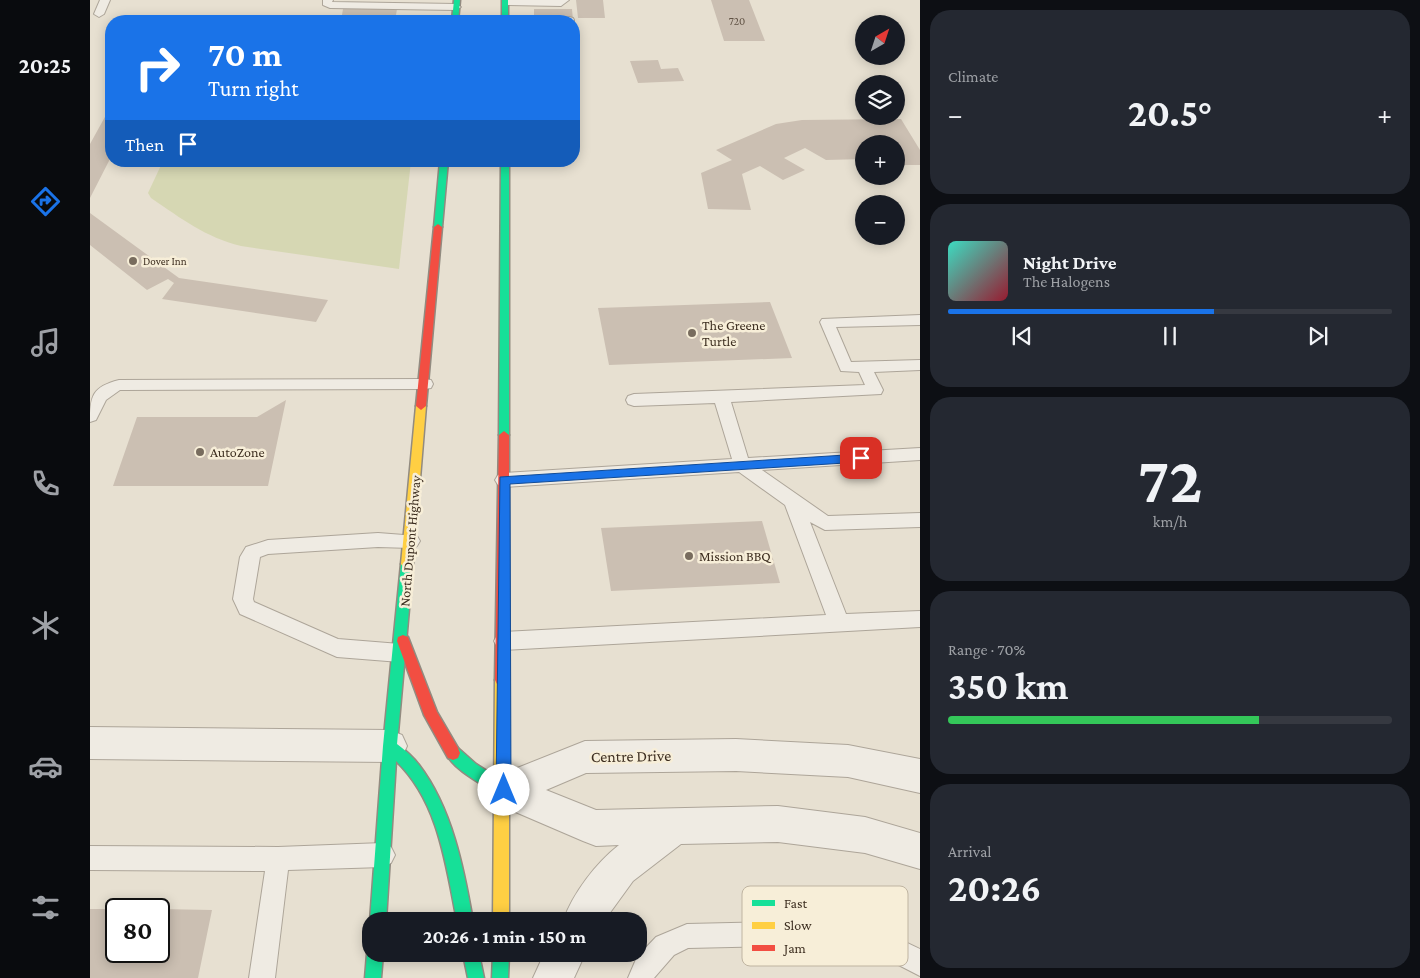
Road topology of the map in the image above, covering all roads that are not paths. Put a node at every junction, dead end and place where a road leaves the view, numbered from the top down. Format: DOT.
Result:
graph roads {
  1 [pos="105,0"];
  2 [pos="328,0"];
  3 [pos="506,1"];
  4 [pos="457,4"];
  5 [pos="560,5"];
  6 [pos="99,14"];
  7 [pos="505,15"];
  8 [pos="443,167"];
  9 [pos="505,167"];
  10 [pos="920,320"];
  11 [pos="920,366"];
  12 [pos="864,367"];
  13 [pos="425,384"];
  14 [pos="721,397"];
  15 [pos="634,400"];
  16 [pos="90,416"];
  17 [pos="920,454"];
  18 [pos="742,465"];
  19 [pos="504,480"];
  20 [pos="793,501"];
  21 [pos="920,520"];
  22 [pos="411,541"];
  23 [pos="920,619"];
  24 [pos="839,623"];
  25 [pos="504,641"];
  26 [pos="401,645"];
  27 [pos="90,743"];
  28 [pos="390,746"];
  29 [pos="920,776"];
  30 [pos="504,790"];
  31 [pos="675,826"];
  32 [pos="920,851"];
  33 [pos="383,855"];
  34 [pos="90,858"];
  35 [pos="278,859"];
  36 [pos="379,912"];
  37 [pos="463,912"];
  38 [pos="501,912"];
  39 [pos="588,912"];
  40 [pos="742,935"];
  41 [pos="908,957"];
  42 [pos="374,962"];
  43 [pos="473,962"];
  44 [pos="501,962"];
  45 [pos="561,962"];
  46 [pos="920,963"];
  47 [pos="262,978"];
  48 [pos="373,978"];
  49 [pos="476,978"];
  50 [pos="500,978"];
  51 [pos="553,978"];
  52 [pos="641,978"];
  1 -- 6 [label="lane"];
  2 -- 4 [label="lane"];
  3 -- 5 [label="lane"];
  3 -- 7 [label="highway"];
  8 -- 13 [label="highway, North Dupont Highway"];
  9 -- 19 [label="highway"];
  10 -- 12 [label="lane"];
  11 -- 12 [label="lane"];
  12 -- 14 [label="lane"];
  13 -- 16 [label="lane"];
  13 -- 22 [label="highway, North Dupont Highway"];
  14 -- 15 [label="lane"];
  14 -- 18 [label="lane"];
  17 -- 18 [label="lane"];
  18 -- 19 [label="lane"];
  18 -- 20 [label="lane"];
  19 -- 25 [label="highway"];
  20 -- 21 [label="lane"];
  20 -- 24 [label="lane"];
  22 -- 26 [label="highway, North Dupont Highway"];
  22 -- 26 [label="lane"];
  23 -- 24 [label="lane"];
  24 -- 25 [label="lane"];
  25 -- 30 [label="highway"];
  26 -- 28 [label="highway, North Dupont Highway"];
  26 -- 30 [label="highway"];
  27 -- 28 [label="street"];
  28 -- 33 [label="highway, North Dupont Highway"];
  28 -- 37 [label="highway"];
  29 -- 30 [label="street, Centre Drive"];
  30 -- 31 [label="street"];
  30 -- 38 [label="highway"];
  31 -- 32 [label="street"];
  31 -- 39 [label="street"];
  33 -- 35 [label="lane"];
  33 -- 36 [label="highway, North Dupont Highway"];
  34 -- 35 [label="lane"];
  35 -- 47 [label="lane"];
  40 -- 52 [label="lane"];
  41 -- 46 [label="lane"];
  42 -- 48 [label="highway"];
  43 -- 49 [label="highway"];
  44 -- 50 [label="highway"];
  45 -- 51 [label="street"];
}
